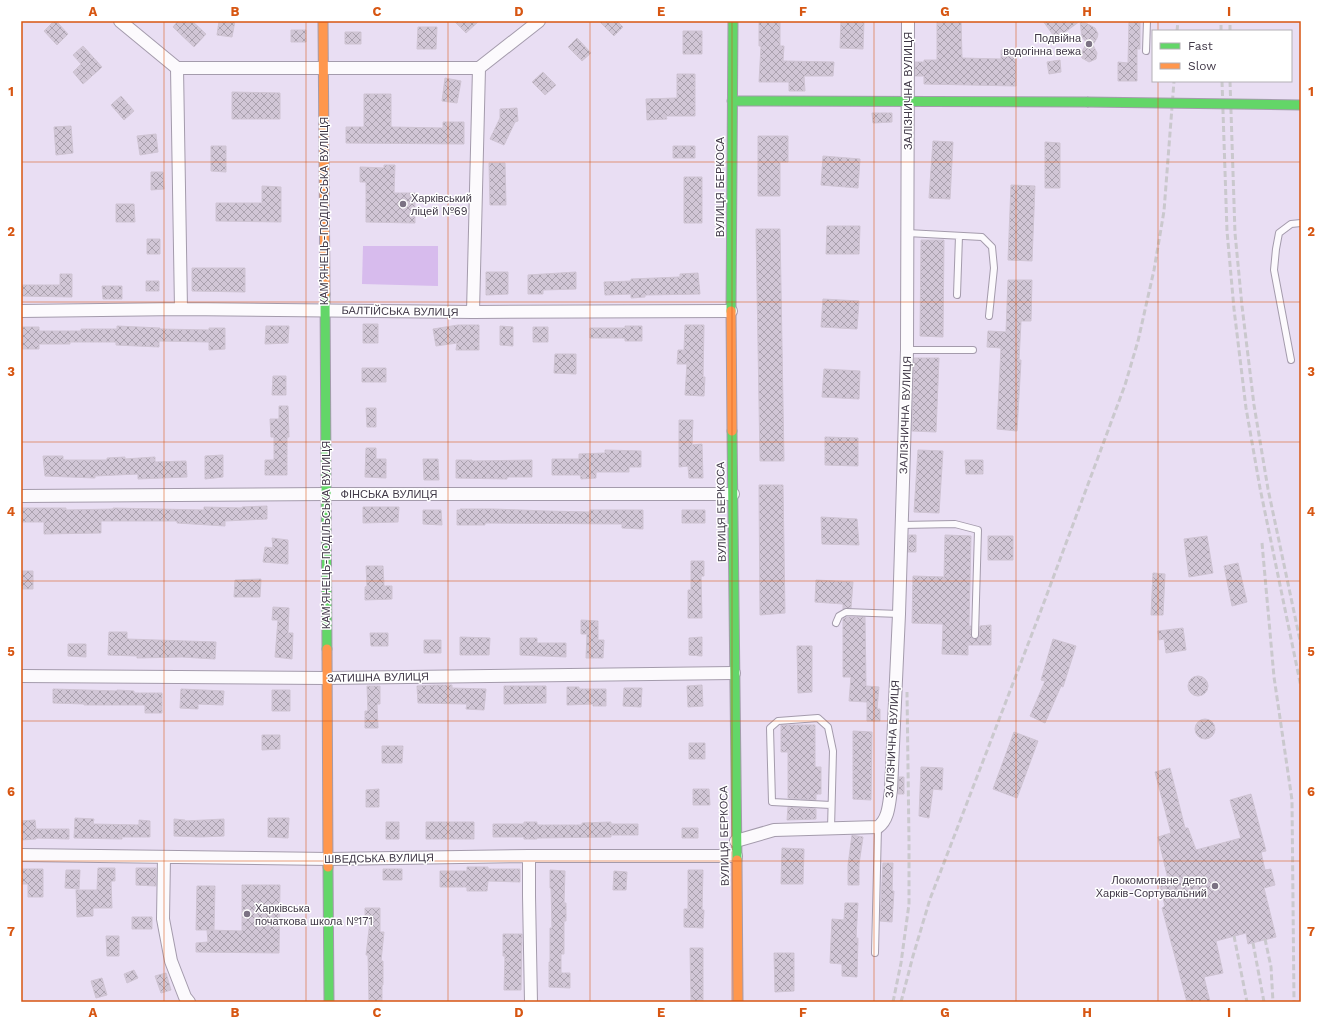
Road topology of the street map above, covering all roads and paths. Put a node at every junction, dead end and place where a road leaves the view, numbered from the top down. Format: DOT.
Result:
graph roads {
  1 [pos="120,21"];
  2 [pos="323,21"];
  3 [pos="539,21"];
  4 [pos="733,21"];
  5 [pos="908,21"];
  6 [pos="1147,21"];
  7 [pos="1146,51"];
  8 [pos="323,67"];
  9 [pos="176,68"];
  10 [pos="479,68"];
  11 [pos="732,101"];
  12 [pos="908,101"];
  13 [pos="1301,105"];
  14 [pos="1301,223"];
  15 [pos="906,233"];
  16 [pos="959,236"];
  17 [pos="957,296"];
  18 [pos="181,309"];
  19 [pos="325,310"];
  20 [pos="731,311"];
  21 [pos="21,312"];
  22 [pos="473,312"];
  23 [pos="990,316"];
  24 [pos="907,350"];
  25 [pos="973,350"];
  26 [pos="1291,360"];
  27 [pos="326,494"];
  28 [pos="733,494"];
  29 [pos="21,496"];
  30 [pos="901,525"];
  31 [pos="899,614"];
  32 [pos="836,623"];
  33 [pos="975,635"];
  34 [pos="734,673"];
  35 [pos="21,676"];
  36 [pos="326,678"];
  37 [pos="831,805"];
  38 [pos="878,828"];
  39 [pos="831,830"];
  40 [pos="736,841"];
  41 [pos="21,855"];
  42 [pos="164,856"];
  43 [pos="529,856"];
  44 [pos="736,856"];
  45 [pos="329,859"];
  46 [pos="875,953"];
  47 [pos="188,1002"];
  48 [pos="329,1002"];
  49 [pos="531,1002"];
  50 [pos="738,1002"];
  1 -- 9 [label="street"];
  2 -- 8 [label="street, КАМ’ЯНЕЦЬ-ПОДІЛЬСЬКА ВУЛИЦЯ"];
  3 -- 10 [label="street"];
  4 -- 11 [label="street, ВУЛИЦЯ БЕРКОСА"];
  5 -- 12 [label="street, ЗАЛІЗНИЧНА ВУЛИЦЯ"];
  6 -- 7 [label="lane"];
  8 -- 9 [label="street"];
  8 -- 10 [label="street"];
  8 -- 19 [label="street, КАМ’ЯНЕЦЬ-ПОДІЛЬСЬКА ВУЛИЦЯ"];
  9 -- 18 [label="street"];
  10 -- 22 [label="street"];
  11 -- 12 [label="street"];
  11 -- 20 [label="street, ВУЛИЦЯ БЕРКОСА"];
  12 -- 13 [label="street, bridge"];
  12 -- 15 [label="street, ЗАЛІЗНИЧНА ВУЛИЦЯ"];
  14 -- 26 [label="lane"];
  15 -- 16 [label="lane"];
  15 -- 24 [label="street, ЗАЛІЗНИЧНА ВУЛИЦЯ"];
  16 -- 17 [label="lane"];
  16 -- 23 [label="lane"];
  18 -- 19 [label="street, БАЛТІЙСЬКА ВУЛИЦЯ"];
  18 -- 21 [label="street, БАЛТІЙСЬКА ВУЛИЦЯ"];
  19 -- 22 [label="street, БАЛТІЙСЬКА ВУЛИЦЯ"];
  19 -- 27 [label="street, КАМ’ЯНЕЦЬ-ПОДІЛЬСЬКА ВУЛИЦЯ"];
  20 -- 22 [label="street, БАЛТІЙСЬКА ВУЛИЦЯ"];
  20 -- 28 [label="street, ВУЛИЦЯ БЕРКОСА"];
  24 -- 25 [label="lane"];
  24 -- 30 [label="street, ЗАЛІЗНИЧНА ВУЛИЦЯ"];
  27 -- 28 [label="street, ФІНСЬКА ВУЛИЦЯ"];
  27 -- 29 [label="street, ФІНСЬКА ВУЛИЦЯ"];
  27 -- 36 [label="street, КАМ’ЯНЕЦЬ-ПОДІЛЬСЬКА ВУЛИЦЯ"];
  28 -- 34 [label="street, ВУЛИЦЯ БЕРКОСА"];
  30 -- 31 [label="street, ЗАЛІЗНИЧНА ВУЛИЦЯ"];
  30 -- 33 [label="lane"];
  31 -- 32 [label="lane"];
  31 -- 38 [label="street, ЗАЛІЗНИЧНА ВУЛИЦЯ"];
  34 -- 36 [label="street, ЗАТИШНА ВУЛИЦЯ"];
  34 -- 40 [label="street, ВУЛИЦЯ БЕРКОСА"];
  35 -- 36 [label="street, ЗАТИШНА ВУЛИЦЯ"];
  36 -- 45 [label="street, КАМ’ЯНЕЦЬ-ПОДІЛЬСЬКА ВУЛИЦЯ"];
  37 -- 37 [label="lane"];
  37 -- 39 [label="lane"];
  38 -- 39 [label="street"];
  38 -- 46 [label="lane"];
  39 -- 40 [label="street"];
  40 -- 44 [label="street, ВУЛИЦЯ БЕРКОСА"];
  41 -- 42 [label="street, ШВЕДСЬКА ВУЛИЦЯ"];
  42 -- 45 [label="street, ШВЕДСЬКА ВУЛИЦЯ"];
  42 -- 47 [label="street"];
  43 -- 44 [label="street, ШВЕДСЬКА ВУЛИЦЯ"];
  43 -- 45 [label="street, ШВЕДСЬКА ВУЛИЦЯ"];
  43 -- 49 [label="street"];
  44 -- 50 [label="street, ВУЛИЦЯ БЕРКОСА"];
  45 -- 48 [label="street, КАМ’ЯНЕЦЬ-ПОДІЛЬСЬКА ВУЛИЦЯ"];
}
